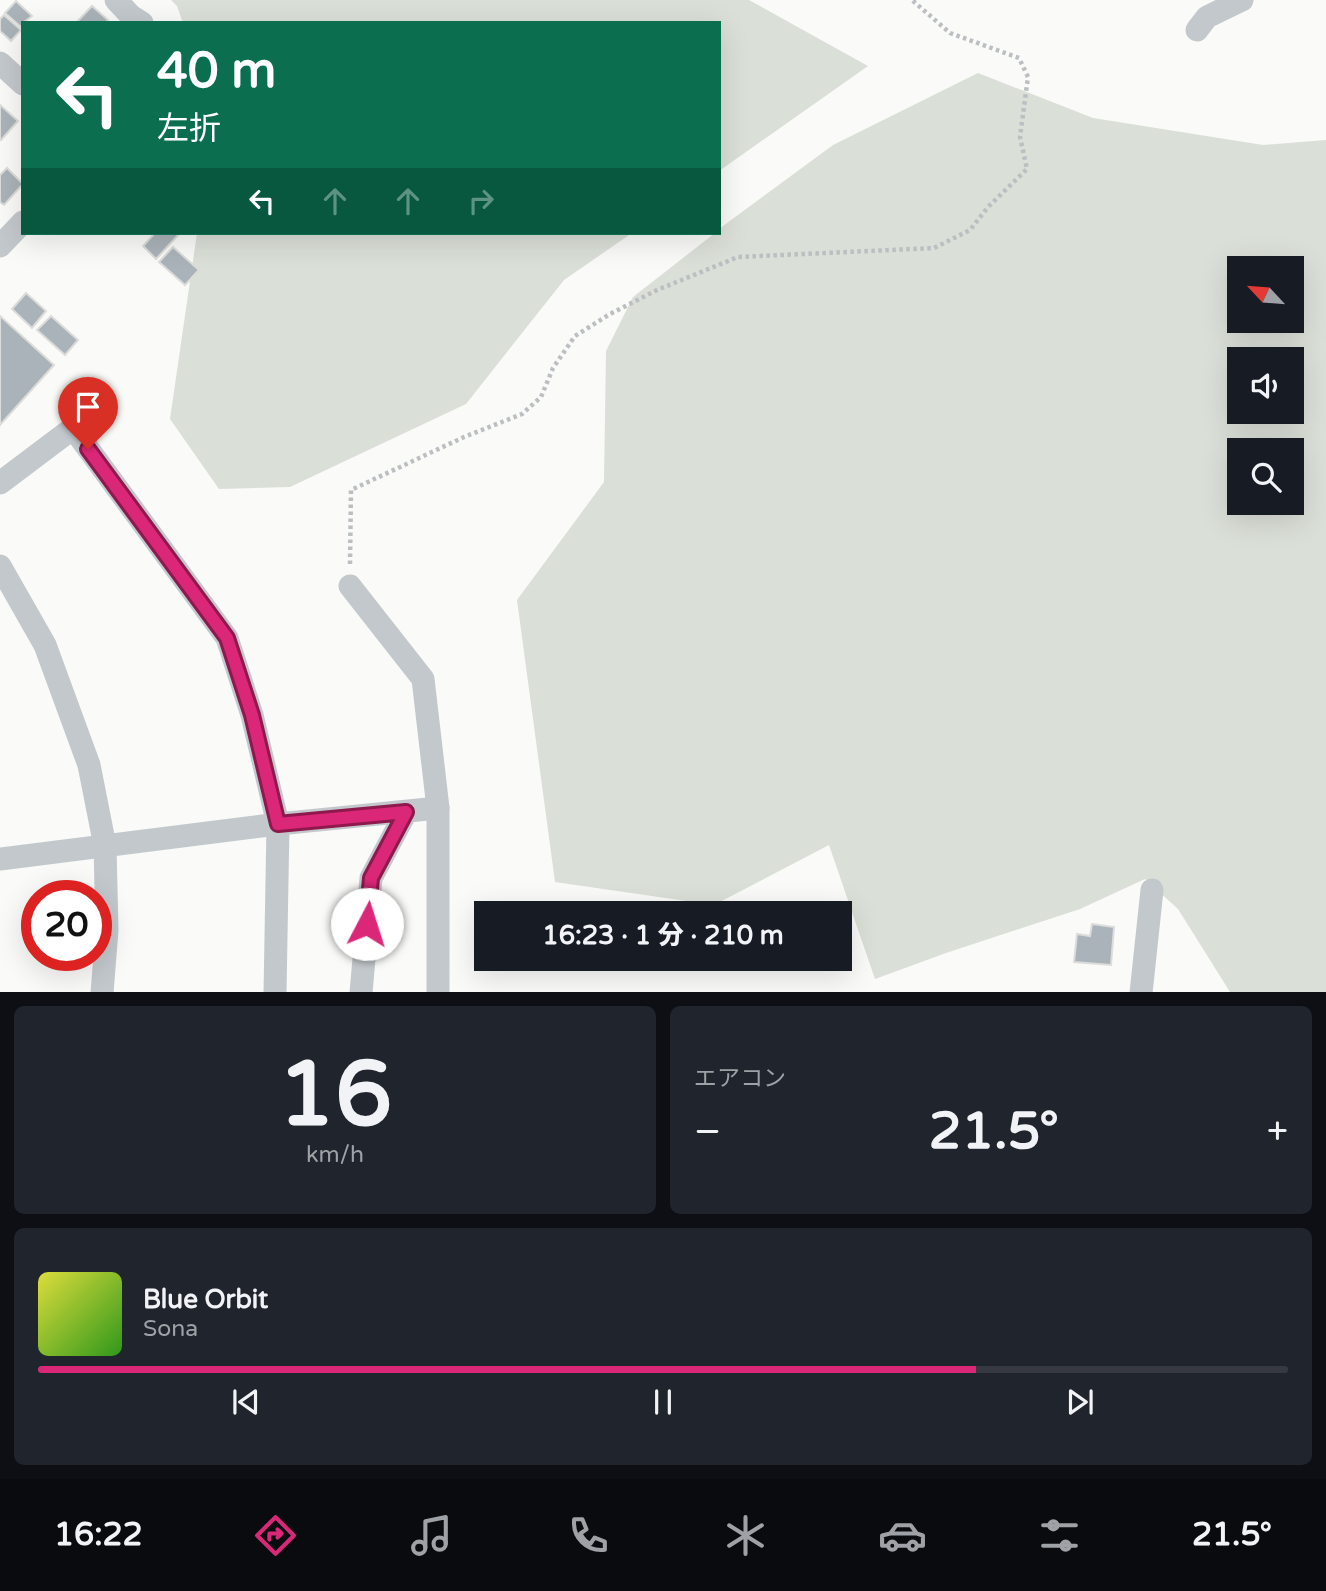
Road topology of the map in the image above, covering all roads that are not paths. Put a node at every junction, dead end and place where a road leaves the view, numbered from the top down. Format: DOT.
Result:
graph roads {
  1 [pos="116,0"];
  2 [pos="1242,0"];
  3 [pos="139,21"];
  4 [pos="1198,30"];
  5 [pos="0,63"];
  6 [pos="21,82"];
  7 [pos="21,224"];
  8 [pos="0,246"];
  9 [pos="0,483"];
  10 [pos="0,566"];
  11 [pos="350,586"];
  12 [pos="439,808"];
  13 [pos="406,812"];
  14 [pos="278,824"];
  15 [pos="105,846"];
  16 [pos="0,859"];
  17 [pos="1152,890"];
  18 [pos="102,992"];
  19 [pos="276,992"];
  20 [pos="361,992"];
  21 [pos="438,992"];
  22 [pos="1141,992"];
  1 -- 3 [label="street"];
  2 -- 4 [label="street"];
  5 -- 6 [label="street"];
  7 -- 8 [label="street"];
  9 -- 14 [label="street"];
  10 -- 15 [label="street"];
  11 -- 12 [label="street"];
  12 -- 13 [label="street"];
  12 -- 21 [label="street"];
  13 -- 14 [label="street"];
  13 -- 20 [label="street"];
  14 -- 15 [label="street"];
  14 -- 19 [label="street"];
  15 -- 16 [label="street"];
  15 -- 18 [label="street"];
  17 -- 22 [label="street"];
}
